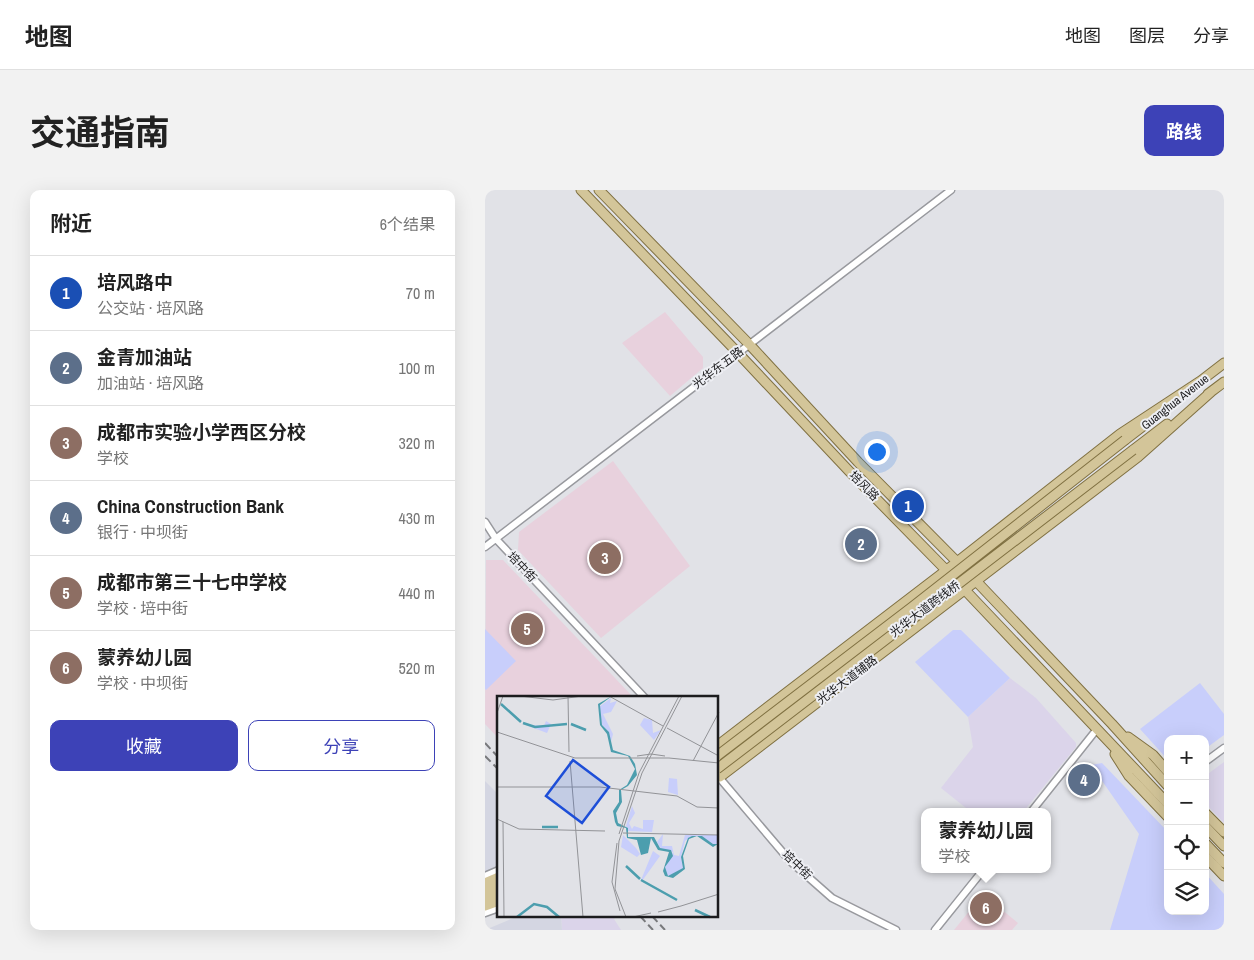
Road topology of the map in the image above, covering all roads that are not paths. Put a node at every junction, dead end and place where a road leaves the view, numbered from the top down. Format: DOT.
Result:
graph roads {
  1 [pos="581,190"];
  2 [pos="599,190"];
  3 [pos="951,190"];
  4 [pos="749,344"];
  5 [pos="738,353"];
  6 [pos="1224,363"];
  7 [pos="1202,380"];
  8 [pos="1224,382"];
  9 [pos="1211,392"];
  10 [pos="1125,440"];
  11 [pos="1133,450"];
  12 [pos="1011,520"];
  13 [pos="485,522"];
  14 [pos="496,539"];
  15 [pos="1027,543"];
  16 [pos="485,547"];
  17 [pos="957,562"];
  18 [pos="946,570"];
  19 [pos="977,582"];
  20 [pos="966,590"];
  21 [pos="643,696"];
  22 [pos="1114,727"];
  23 [pos="1097,730"];
  24 [pos="1105,737"];
  25 [pos="719,744"];
  26 [pos="1224,748"];
  27 [pos="719,754"];
  28 [pos="1209,759"];
  29 [pos="1164,767"];
  30 [pos="719,774"];
  31 [pos="719,774"];
  32 [pos="719,776"];
  33 [pos="1164,782"];
  34 [pos="1164,800"];
  35 [pos="1034,808"];
  36 [pos="1164,813"];
  37 [pos="1209,817"];
  38 [pos="1209,830"];
  39 [pos="1224,832"];
  40 [pos="1224,846"];
  41 [pos="1209,847"];
  42 [pos="1209,860"];
  43 [pos="1224,863"];
  44 [pos="497,871"];
  45 [pos="981,873"];
  46 [pos="485,876"];
  47 [pos="1224,876"];
  48 [pos="497,878"];
  49 [pos="485,883"];
  50 [pos="497,886"];
  51 [pos="485,892"];
  52 [pos="497,895"];
  53 [pos="485,900"];
  54 [pos="497,902"];
  55 [pos="485,906"];
  56 [pos="497,909"];
  57 [pos="485,913"];
  58 [pos="896,930"];
  59 [pos="935,930"];
  1 -- 5 [label="main road, 培风路"];
  2 -- 4 [label="main road, 培风路"];
  3 -- 4 [label="street, 光华东五路"];
  4 -- 5 [label="street, 光华东五路"];
  4 -- 17 [label="main road, 培风路"];
  5 -- 14 [label="street, 光华东五路"];
  5 -- 18 [label="main road, 培风路"];
  6 -- 7 [label="main road, Guanghua Avenue"];
  7 -- 10 [label="main road, Guanghua Avenue"];
  7 -- 12 [label="main road"];
  8 -- 9 [label="main road, Guanghua Avenue"];
  9 -- 11 [label="main road, Guanghua Avenue"];
  9 -- 15 [label="main road, 光华大道辅路"];
  10 -- 27 [label="main road, 光华大道跨线桥, bridge"];
  11 -- 30 [label="main road, 光华大道跨线桥, bridge"];
  12 -- 15 [label="main road"];
  12 -- 17 [label="main road"];
  13 -- 14 [label="street, 培中街"];
  14 -- 16 [label="street, 光华东五路"];
  14 -- 21 [label="street, 培中街"];
  15 -- 19 [label="main road, 光华大道辅路"];
  17 -- 18 [label="main road"];
  17 -- 19 [label="main road, 培风路"];
  18 -- 20 [label="main road, 培风路"];
  18 -- 25 [label="main road"];
  19 -- 20 [label="main road, 光华大道辅路"];
  19 -- 22 [label="main road, 培风路"];
  20 -- 23 [label="main road, 培风路"];
  20 -- 31 [label="main road, 光华大道辅路"];
  22 -- 29 [label="main road"];
  22 -- 33 [label="main road, 培风路"];
  23 -- 24 [label="main road, 培风路"];
  23 -- 35 [label="street"];
  24 -- 34 [label="main road, 培风路"];
  24 -- 36 [label="main road"];
  26 -- 28 [label="street"];
  32 -- 58 [label="street, 培中街"];
  37 -- 39 [label="main road"];
  38 -- 40 [label="main road"];
  41 -- 43 [label="main road"];
  42 -- 47 [label="main road"];
  44 -- 46 [label="street"];
  45 -- 59 [label="street"];
  48 -- 49 [label="main road"];
  50 -- 51 [label="main road"];
  52 -- 53 [label="main road"];
  54 -- 55 [label="main road"];
  56 -- 57 [label="street"];
}
